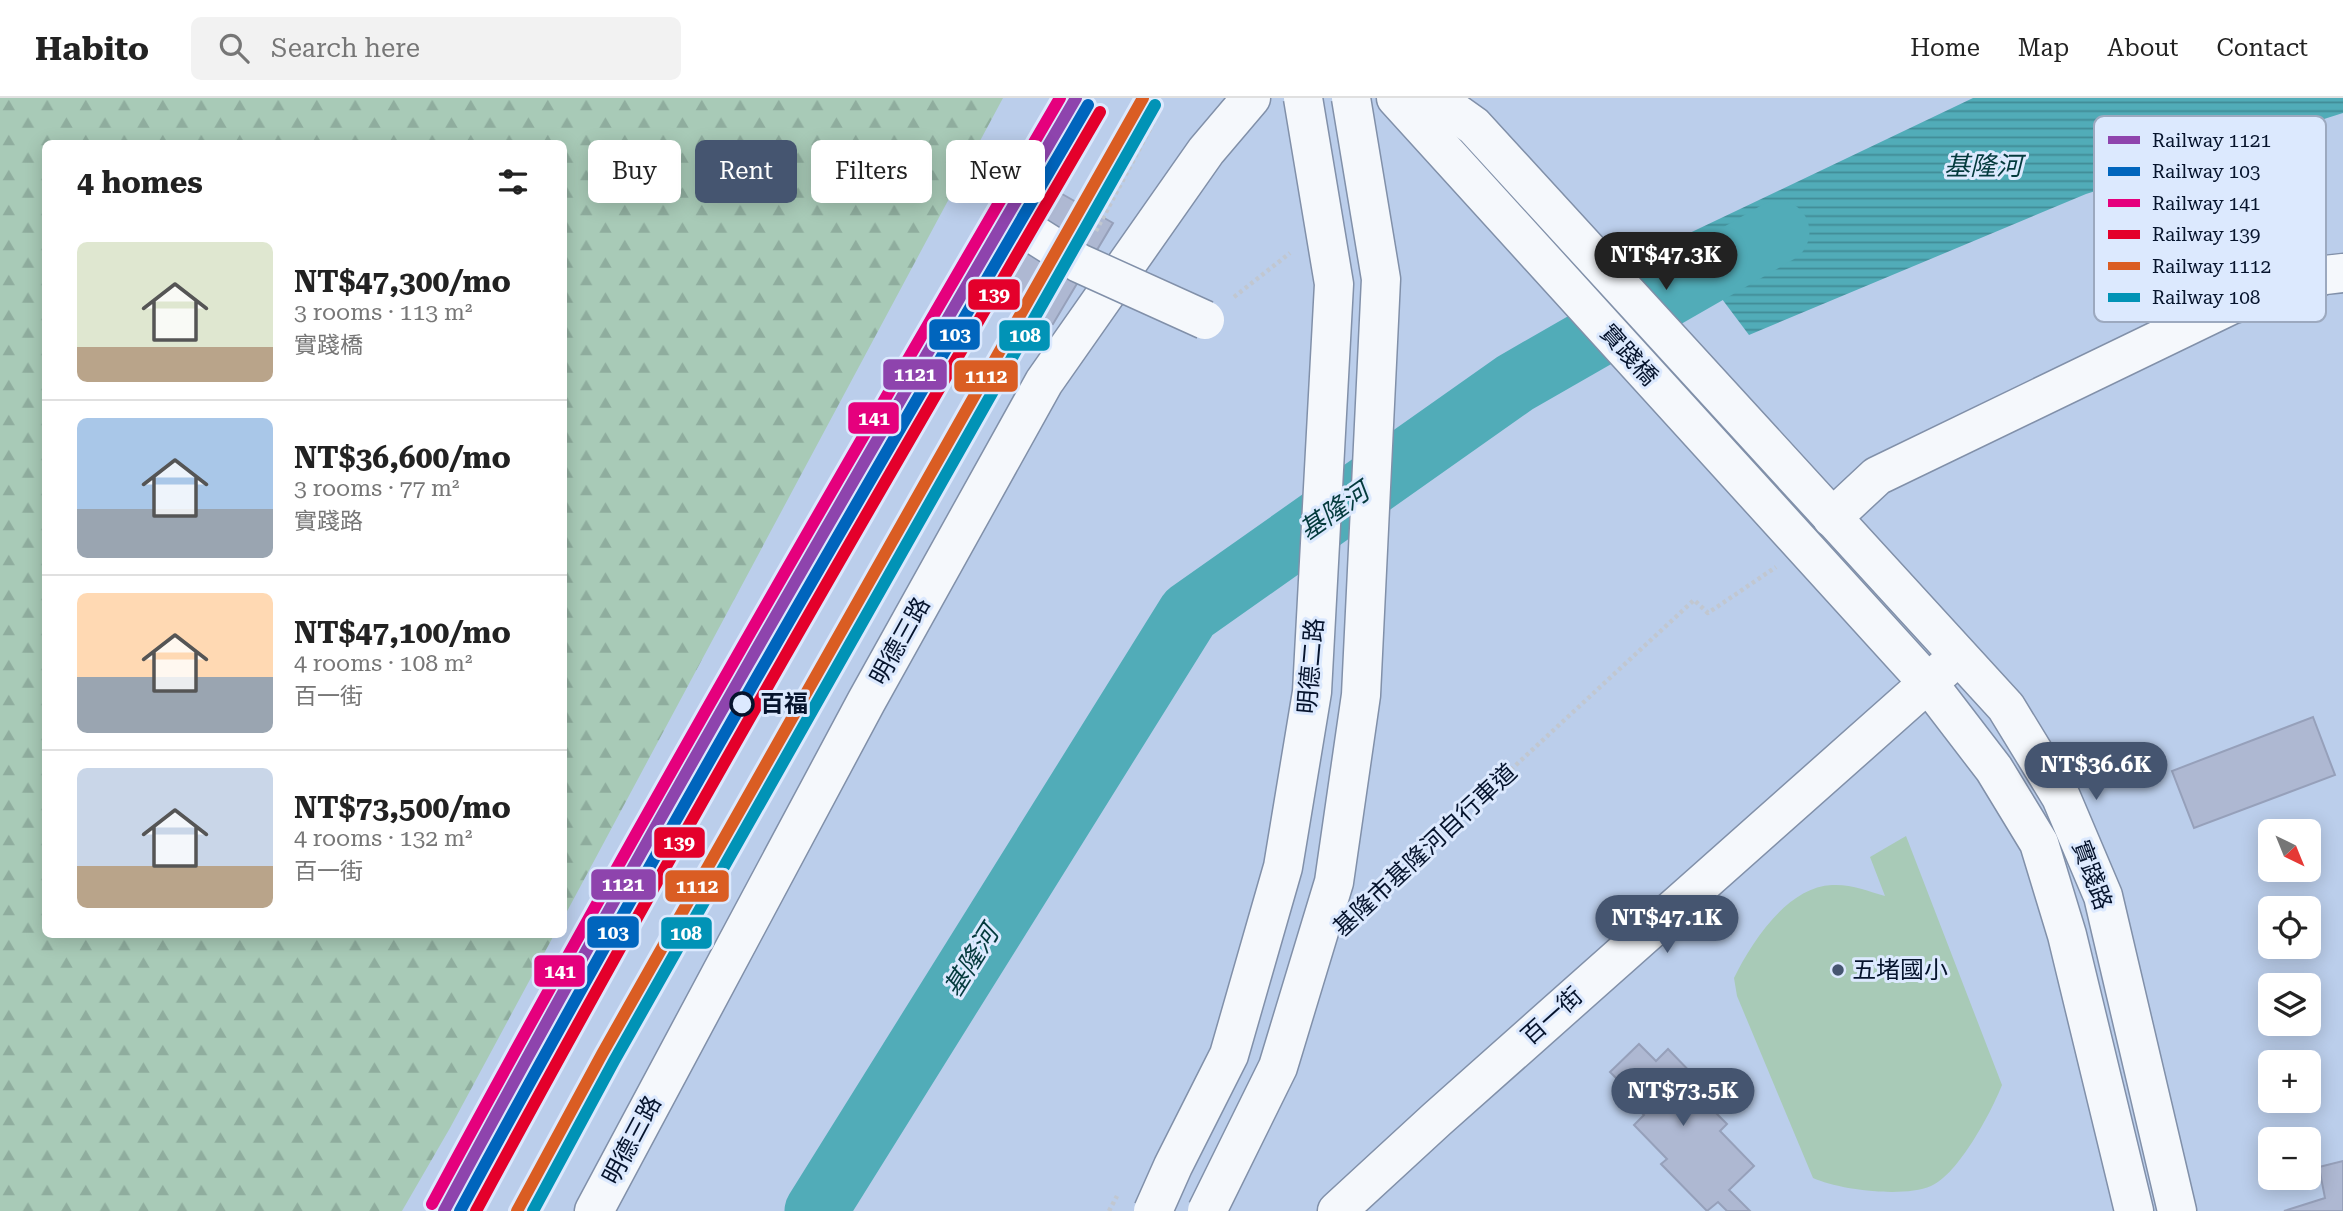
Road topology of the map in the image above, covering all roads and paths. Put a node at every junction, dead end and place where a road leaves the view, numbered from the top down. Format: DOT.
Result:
graph roads {
  1 [pos="1087,98"];
  2 [pos="1251,98"];
  3 [pos="1303,98"];
  4 [pos="1351,98"];
  5 [pos="1396,98"];
  6 [pos="1435,98"];
  7 [pos="1159,112"];
  8 [pos="1019,225"];
  9 [pos="1296,249"];
  10 [pos="1079,263"];
  11 [pos="1205,320"];
  12 [pos="2196,322"];
  13 [pos="1823,508"];
  14 [pos="1784,526"];
  15 [pos="1780,564"];
  16 [pos="1957,655"];
  17 [pos="1928,683"];
  18 [pos="1361,909"];
  19 [pos="1122,1187"];
  20 [pos="594,1211"];
  21 [pos="1109,1211"];
  22 [pos="1153,1211"];
  23 [pos="1207,1211"];
  24 [pos="1336,1211"];
  25 [pos="2134,1211"];
  26 [pos="2177,1211"];
  1 -- 8 [label="path"];
  2 -- 20 [label="street, 明德三路"];
  3 -- 22 [label="street, 明德二路, bridge"];
  4 -- 23 [label="street, 明德二路, bridge"];
  5 -- 14 [label="street, 實踐橋"];
  6 -- 13 [label="street, 實踐橋"];
  7 -- 10 [label="path"];
  8 -- 10 [label="street, bridge"];
  9 -- 11 [label="path"];
  10 -- 11 [label="street, bridge"];
  12 -- 13 [label="street"];
  13 -- 16 [label="street, 實踐路"];
  14 -- 17 [label="street, 實踐路"];
  15 -- 18 [label="path, 基隆市基隆河自行車道"];
  16 -- 17 [label="street, 百一街"];
  16 -- 26 [label="street, 實踐路"];
  17 -- 24 [label="street, 百一街"];
  17 -- 25 [label="street, 實踐路"];
  19 -- 21 [label="path"];
}
